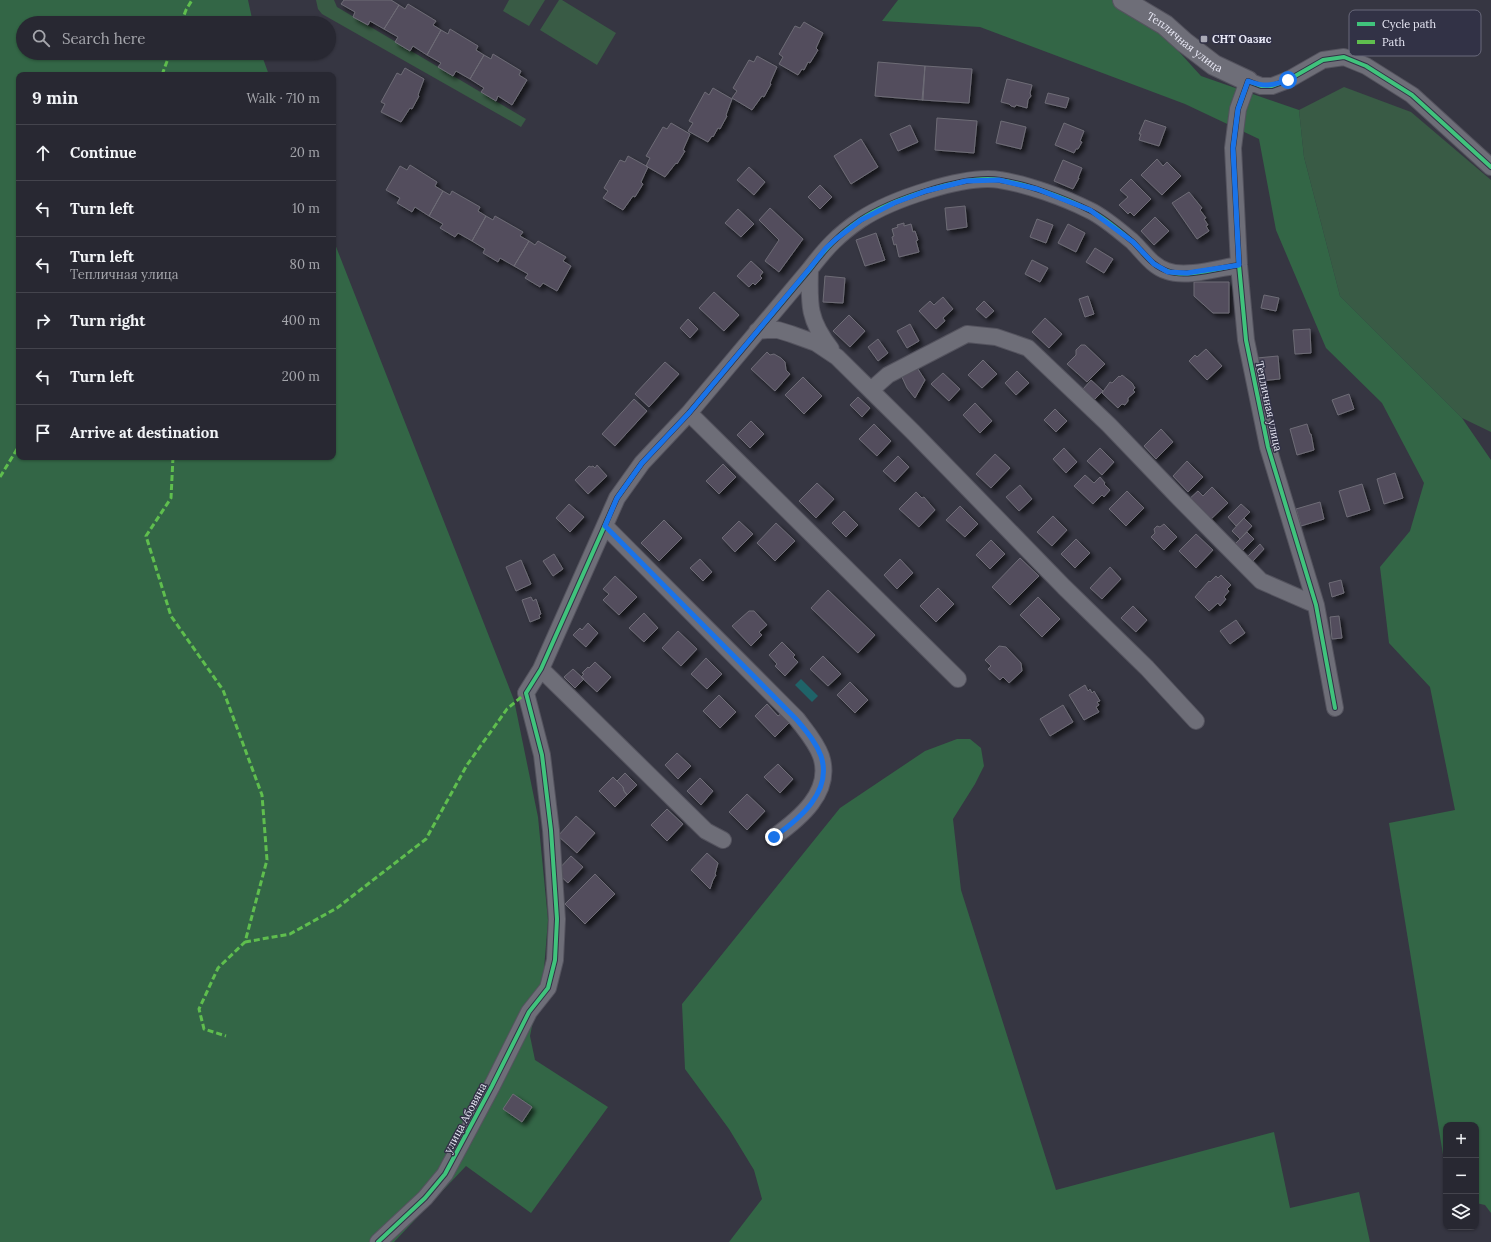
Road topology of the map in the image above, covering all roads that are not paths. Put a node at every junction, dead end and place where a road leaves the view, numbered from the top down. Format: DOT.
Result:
graph roads {
  1 [pos="1123,0"];
  2 [pos="1248,81"];
  3 [pos="1491,167"];
  4 [pos="1239,265"];
  5 [pos="810,268"];
  6 [pos="757,331"];
  7 [pos="837,357"];
  8 [pos="871,390"];
  9 [pos="689,413"];
  10 [pos="605,526"];
  11 [pos="1316,605"];
  12 [pos="541,669"];
  13 [pos="958,679"];
  14 [pos="1335,708"];
  15 [pos="1196,721"];
  16 [pos="774,837"];
  17 [pos="723,840"];
  18 [pos="378,1242"];
  1 -- 2 [label="street, Тепличная улица"];
  2 -- 3 [label="street"];
  2 -- 4 [label="street, Тепличная улица"];
  4 -- 5 [label="street"];
  4 -- 11 [label="street, Тепличная улица"];
  5 -- 6 [label="street"];
  5 -- 7 [label="street"];
  6 -- 7 [label="street"];
  6 -- 9 [label="street"];
  7 -- 8 [label="street"];
  8 -- 11 [label="street"];
  8 -- 15 [label="street"];
  9 -- 10 [label="street"];
  9 -- 13 [label="street"];
  10 -- 12 [label="street"];
  10 -- 16 [label="street"];
  11 -- 14 [label="street, Тепличная улица"];
  12 -- 17 [label="street"];
  12 -- 18 [label="street, улица Абовяна"];
}
